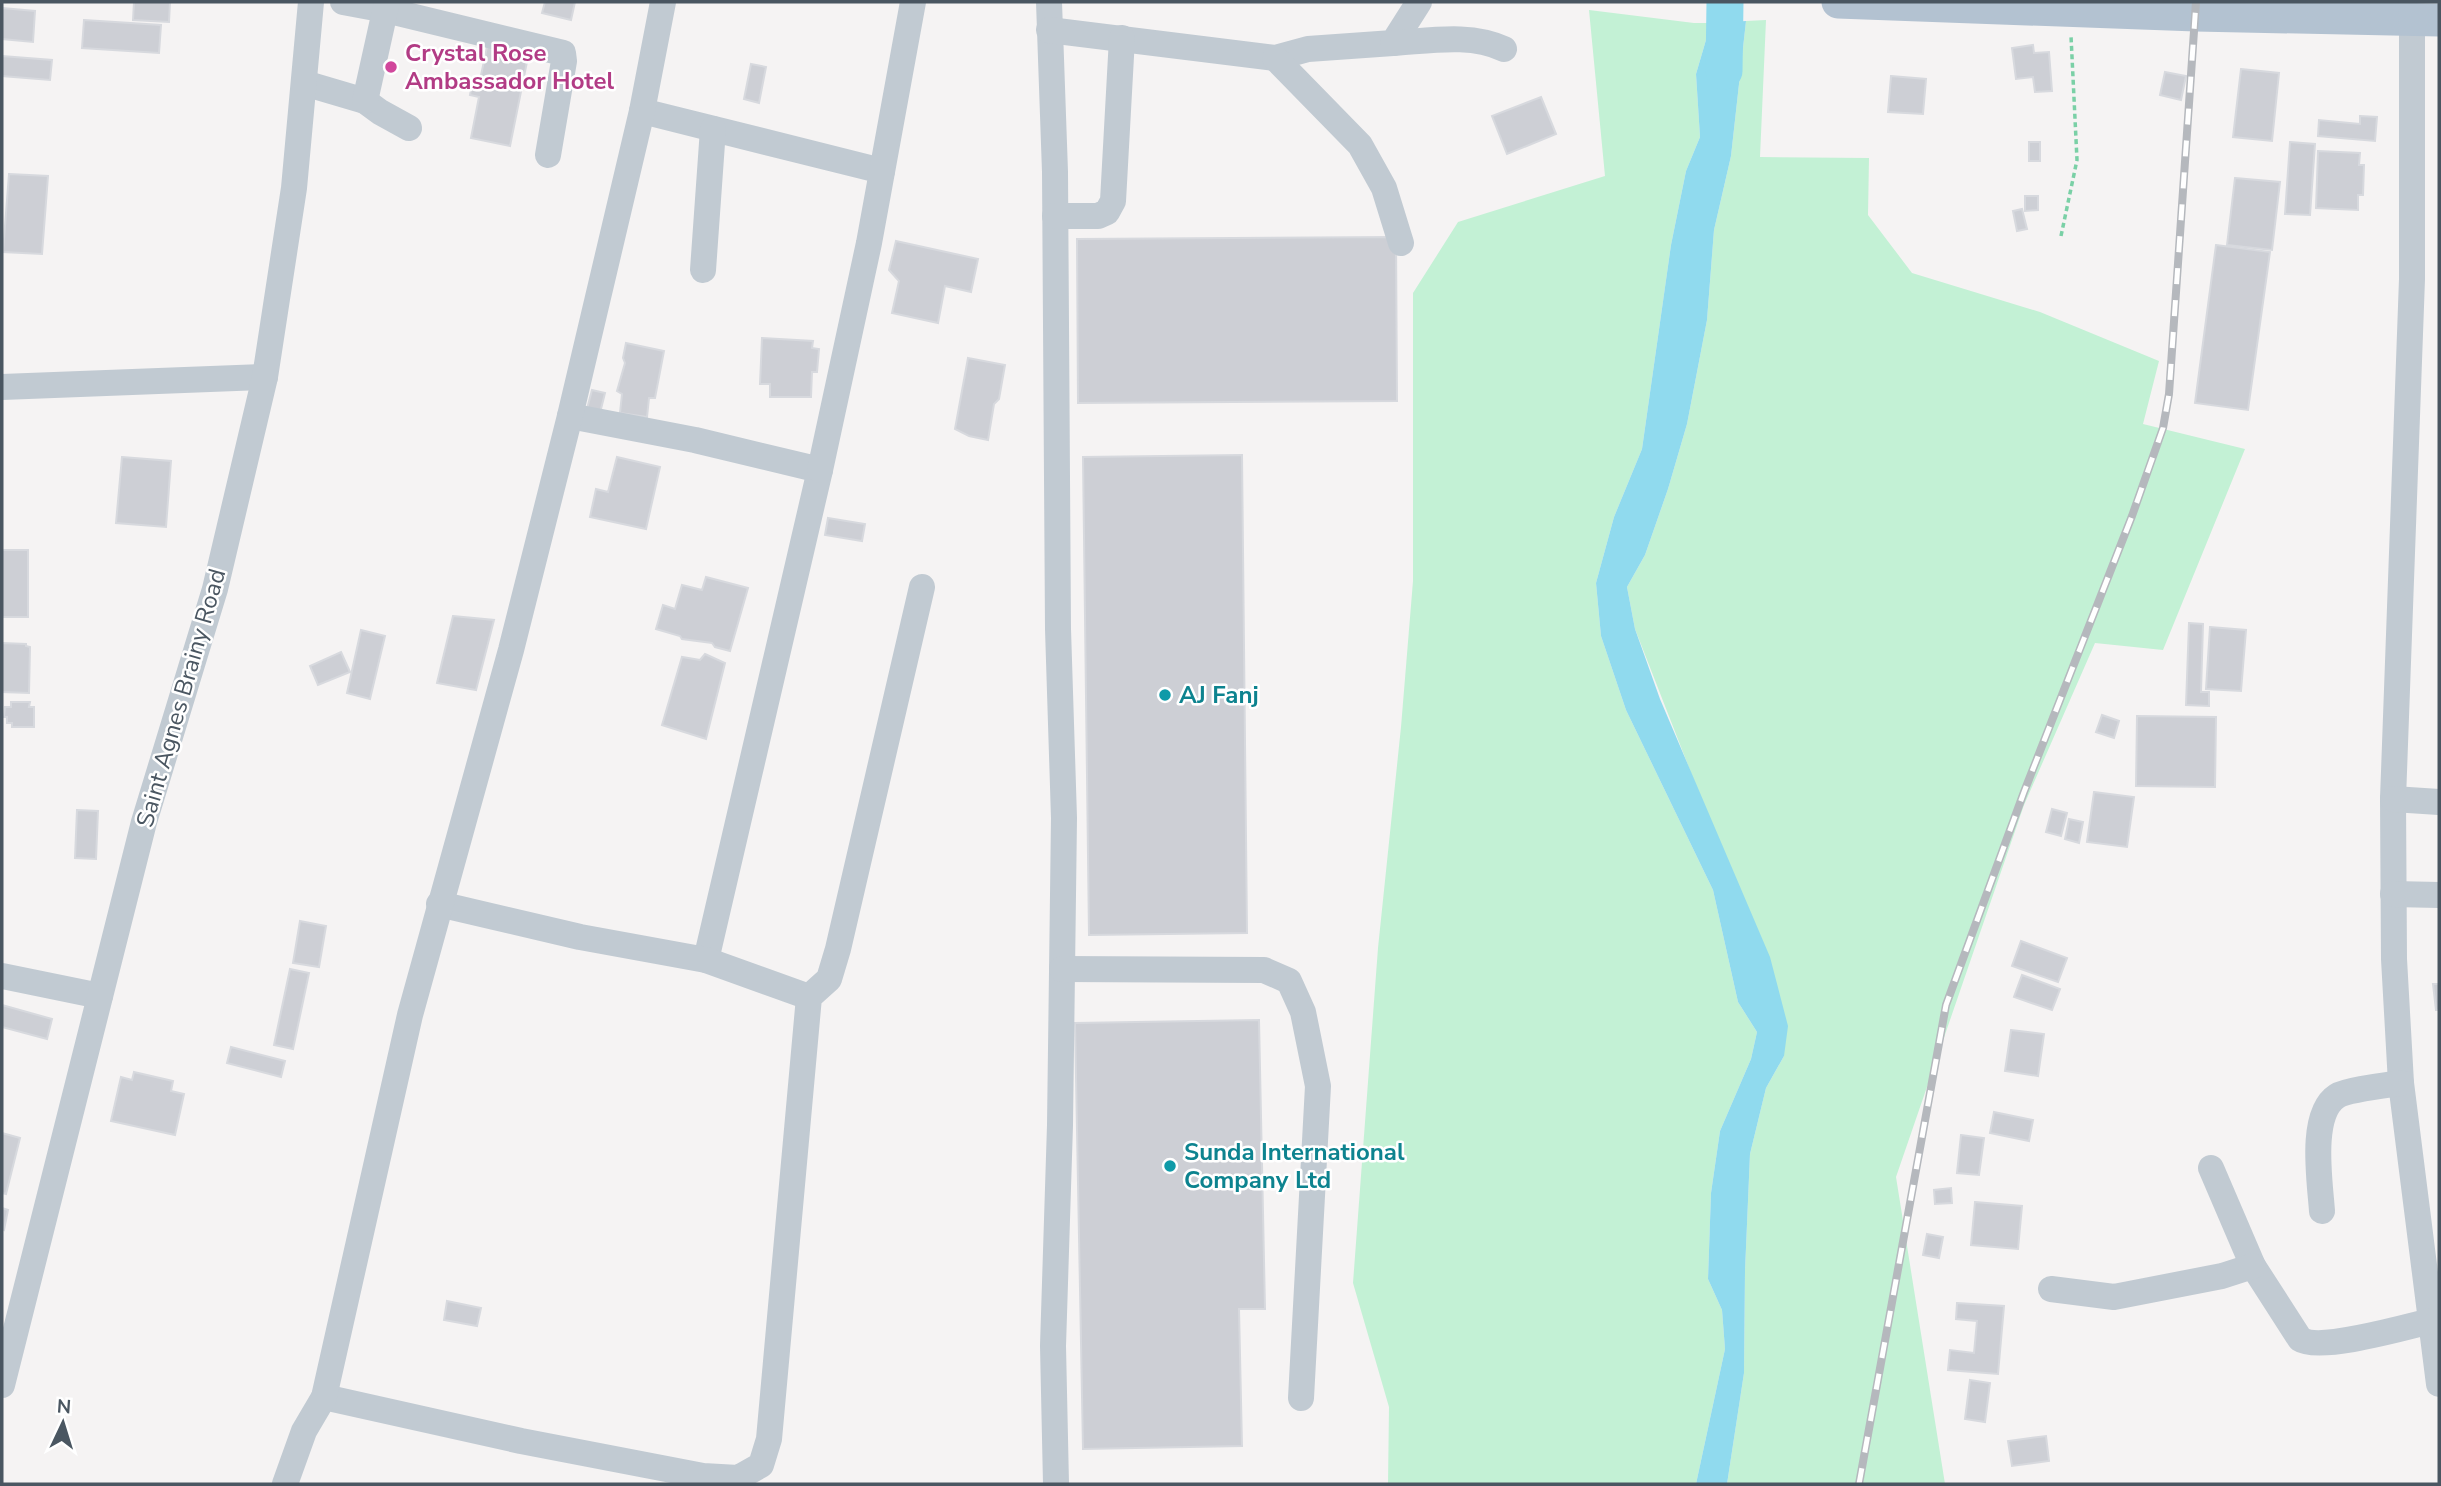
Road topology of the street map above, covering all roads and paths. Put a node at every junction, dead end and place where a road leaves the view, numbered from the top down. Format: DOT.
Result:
graph roads {
  1 [pos="311,2"];
  2 [pos="342,2"];
  3 [pos="663,2"];
  4 [pos="913,2"];
  5 [pos="1049,2"];
  6 [pos="1419,2"];
  7 [pos="1838,2"];
  8 [pos="1934,4"];
  9 [pos="386,6"];
  10 [pos="2070,10"];
  11 [pos="2426,21"];
  12 [pos="1049,30"];
  13 [pos="1122,38"];
  14 [pos="1393,43"];
  15 [pos="1504,49"];
  16 [pos="1275,58"];
  17 [pos="304,83"];
  18 [pos="365,100"];
  19 [pos="642,111"];
  20 [pos="409,128"];
  21 [pos="713,129"];
  22 [pos="548,155"];
  23 [pos="882,171"];
  24 [pos="1055,216"];
  25 [pos="2061,236"];
  26 [pos="1401,243"];
  27 [pos="703,270"];
  28 [pos="265,377"];
  29 [pos="2,387"];
  30 [pos="570,416"];
  31 [pos="820,470"];
  32 [pos="922,587"];
  33 [pos="2393,799"];
  34 [pos="2439,802"];
  35 [pos="2393,894"];
  36 [pos="2439,895"];
  37 [pos="439,904"];
  38 [pos="706,960"];
  39 [pos="1062,969"];
  40 [pos="2,976"];
  41 [pos="100,996"];
  42 [pos="809,997"];
  43 [pos="2401,1083"];
  44 [pos="2211,1168"];
  45 [pos="2322,1211"];
  46 [pos="2253,1266"];
  47 [pos="2050,1289"];
  48 [pos="2431,1321"];
  49 [pos="2439,1384"];
  50 [pos="2,1385"];
  51 [pos="324,1397"];
  52 [pos="1301,1398"];
  53 [pos="285,1484"];
  54 [pos="1056,1484"];
  1 -- 17 [label="street, Saint Agnes Brainy Road"];
  2 -- 9 [label="street"];
  3 -- 19 [label="street"];
  4 -- 23 [label="street"];
  5 -- 12 [label="street"];
  6 -- 14 [label="street"];
  7 -- 8 [label="main road"];
  8 -- 10 [label="main road"];
  9 -- 18 [label="street"];
  9 -- 22 [label="street"];
  10 -- 11 [label="main road"];
  10 -- 25 [label="path"];
  11 -- 33 [label="street"];
  12 -- 13 [label="street"];
  12 -- 24 [label="street"];
  13 -- 16 [label="street"];
  13 -- 24 [label="street"];
  14 -- 15 [label="street"];
  14 -- 16 [label="street"];
  16 -- 26 [label="street"];
  17 -- 18 [label="street"];
  17 -- 28 [label="street, Saint Agnes Brainy Road"];
  18 -- 20 [label="street"];
  19 -- 21 [label="street"];
  19 -- 30 [label="street"];
  21 -- 23 [label="street"];
  21 -- 27 [label="street"];
  23 -- 31 [label="street"];
  24 -- 39 [label="street"];
  28 -- 29 [label="street"];
  28 -- 41 [label="street, Saint Agnes Brainy Road"];
  30 -- 31 [label="street"];
  30 -- 37 [label="street"];
  31 -- 38 [label="street"];
  32 -- 42 [label="street"];
  33 -- 34 [label="street"];
  33 -- 35 [label="street"];
  35 -- 36 [label="street"];
  35 -- 43 [label="street"];
  37 -- 38 [label="street"];
  37 -- 51 [label="street"];
  38 -- 42 [label="street"];
  39 -- 52 [label="street"];
  39 -- 54 [label="street"];
  40 -- 41 [label="street"];
  41 -- 50 [label="street, Saint Agnes Brainy Road"];
  42 -- 51 [label="street"];
  43 -- 45 [label="street"];
  43 -- 48 [label="street"];
  44 -- 46 [label="street"];
  46 -- 47 [label="street"];
  46 -- 48 [label="street"];
  48 -- 49 [label="street"];
  51 -- 53 [label="street"];
}
